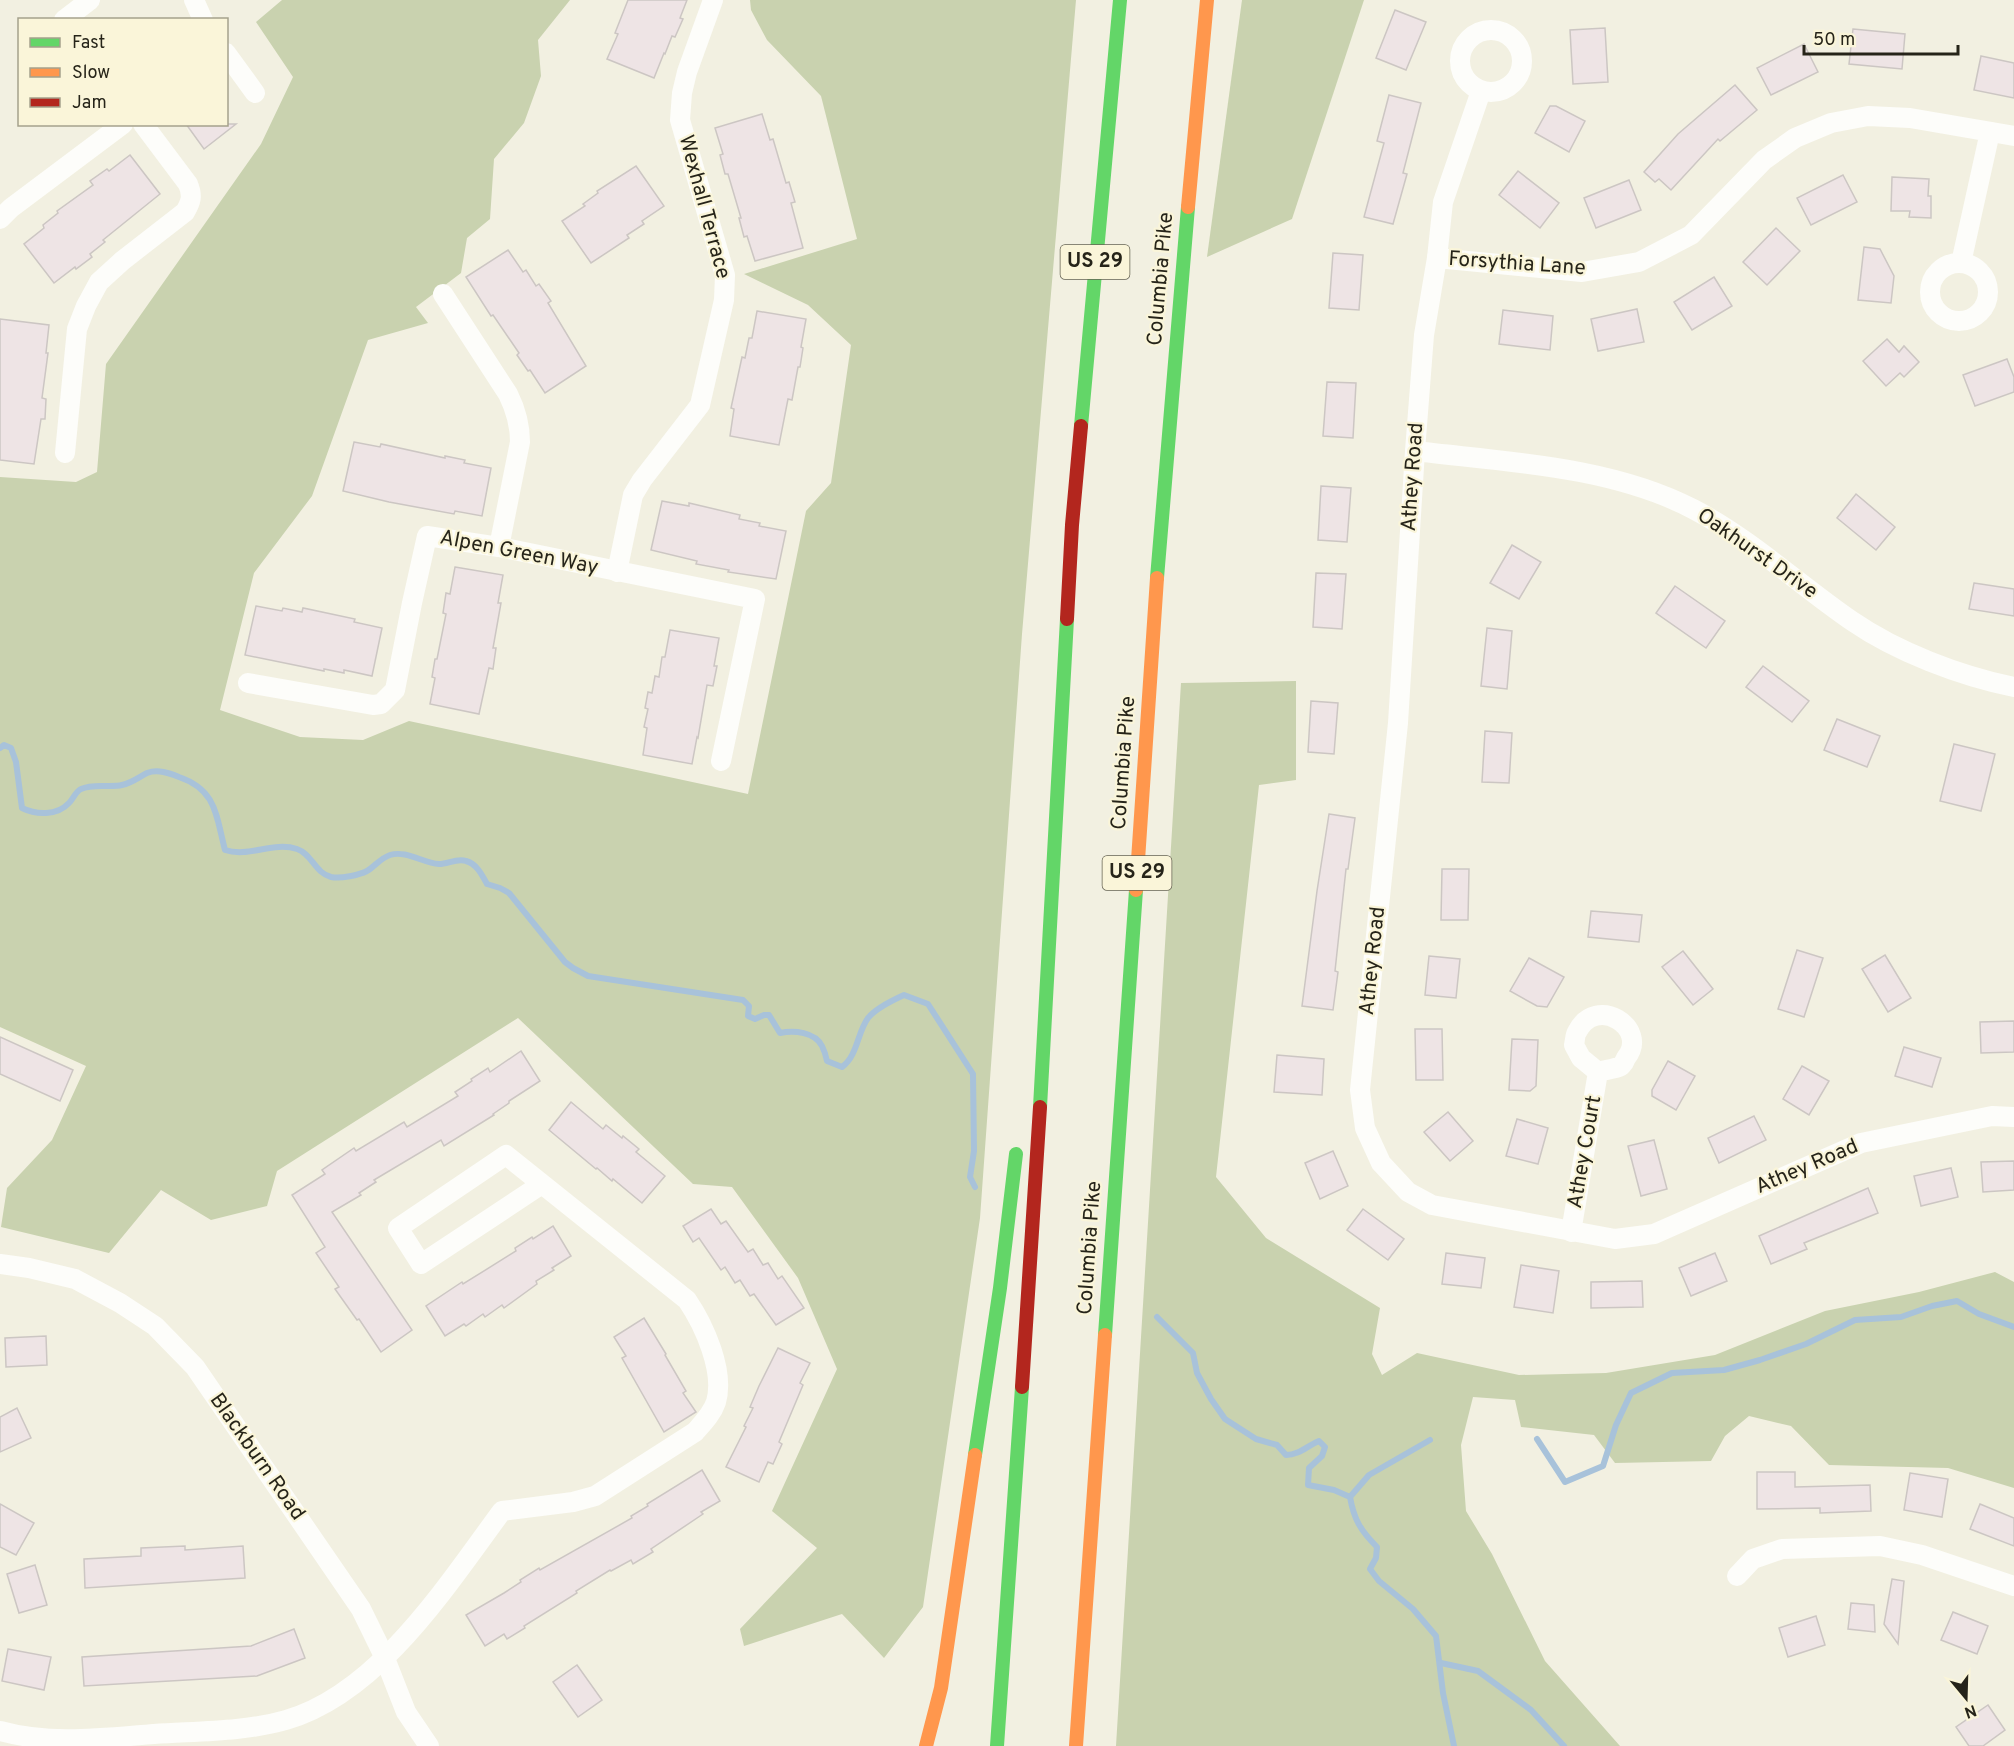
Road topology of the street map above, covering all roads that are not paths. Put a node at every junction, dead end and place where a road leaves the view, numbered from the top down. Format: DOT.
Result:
graph roads {
  1 [pos="90,0"];
  2 [pos="194,0"];
  3 [pos="713,0"];
  4 [pos="1120,0"];
  5 [pos="1207,0"];
  6 [pos="67,18"];
  7 [pos="202,18"];
  8 [pos="228,56"];
  9 [pos="1481,91"];
  10 [pos="255,93"];
  11 [pos="120,126"];
  12 [pos="144,126"];
  13 [pos="1990,132"];
  14 [pos="2014,136"];
  15 [pos="0,219"];
  16 [pos="1437,258"];
  17 [pos="1961,263"];
  18 [pos="443,294"];
  19 [pos="1414,451"];
  20 [pos="64,453"];
  21 [pos="499,547"];
  22 [pos="617,572"];
  23 [pos="249,683"];
  24 [pos="2014,687"];
  25 [pos="721,761"];
  26 [pos="1051,878"];
  27 [pos="1029,1054"];
  28 [pos="1598,1072"];
  29 [pos="2014,1117"];
  30 [pos="1019,1136"];
  31 [pos="542,1184"];
  32 [pos="1571,1232"];
  33 [pos="0,1264"];
  34 [pos="1737,1576"];
  35 [pos="2014,1586"];
  36 [pos="384,1656"];
  37 [pos="0,1731"];
  38 [pos="429,1746"];
  39 [pos="926,1746"];
  40 [pos="996,1746"];
  41 [pos="1077,1746"];
  1 -- 6 [label="street"];
  2 -- 7 [label="street"];
  3 -- 22 [label="street, Wexhall Terrace"];
  4 -- 26 [label="highway, US 29"];
  5 -- 41 [label="highway, Columbia Pike / US 29"];
  8 -- 10 [label="street"];
  9 -- 16 [label="street, Athey Road"];
  11 -- 15 [label="street"];
  12 -- 20 [label="street"];
  13 -- 14 [label="street, Forsythia Lane"];
  13 -- 16 [label="street, Forsythia Lane"];
  13 -- 17 [label="street"];
  16 -- 19 [label="street, Athey Road"];
  18 -- 21 [label="street"];
  19 -- 24 [label="street, Oakhurst Drive"];
  19 -- 32 [label="street, Athey Road"];
  21 -- 22 [label="street, Alpen Green Way"];
  21 -- 23 [label="street, Alpen Green Way"];
  22 -- 25 [label="street, Alpen Green Way"];
  26 -- 27 [label="highway"];
  26 -- 40 [label="highway, US 29"];
  28 -- 32 [label="street, Athey Court"];
  29 -- 32 [label="street, Athey Road"];
  30 -- 39 [label="highway"];
  31 -- 31 [label="street"];
  31 -- 36 [label="street"];
  33 -- 36 [label="street, Blackburn Road"];
  34 -- 35 [label="street"];
  36 -- 37 [label="street"];
  36 -- 38 [label="street, Blackburn Road"];
}
